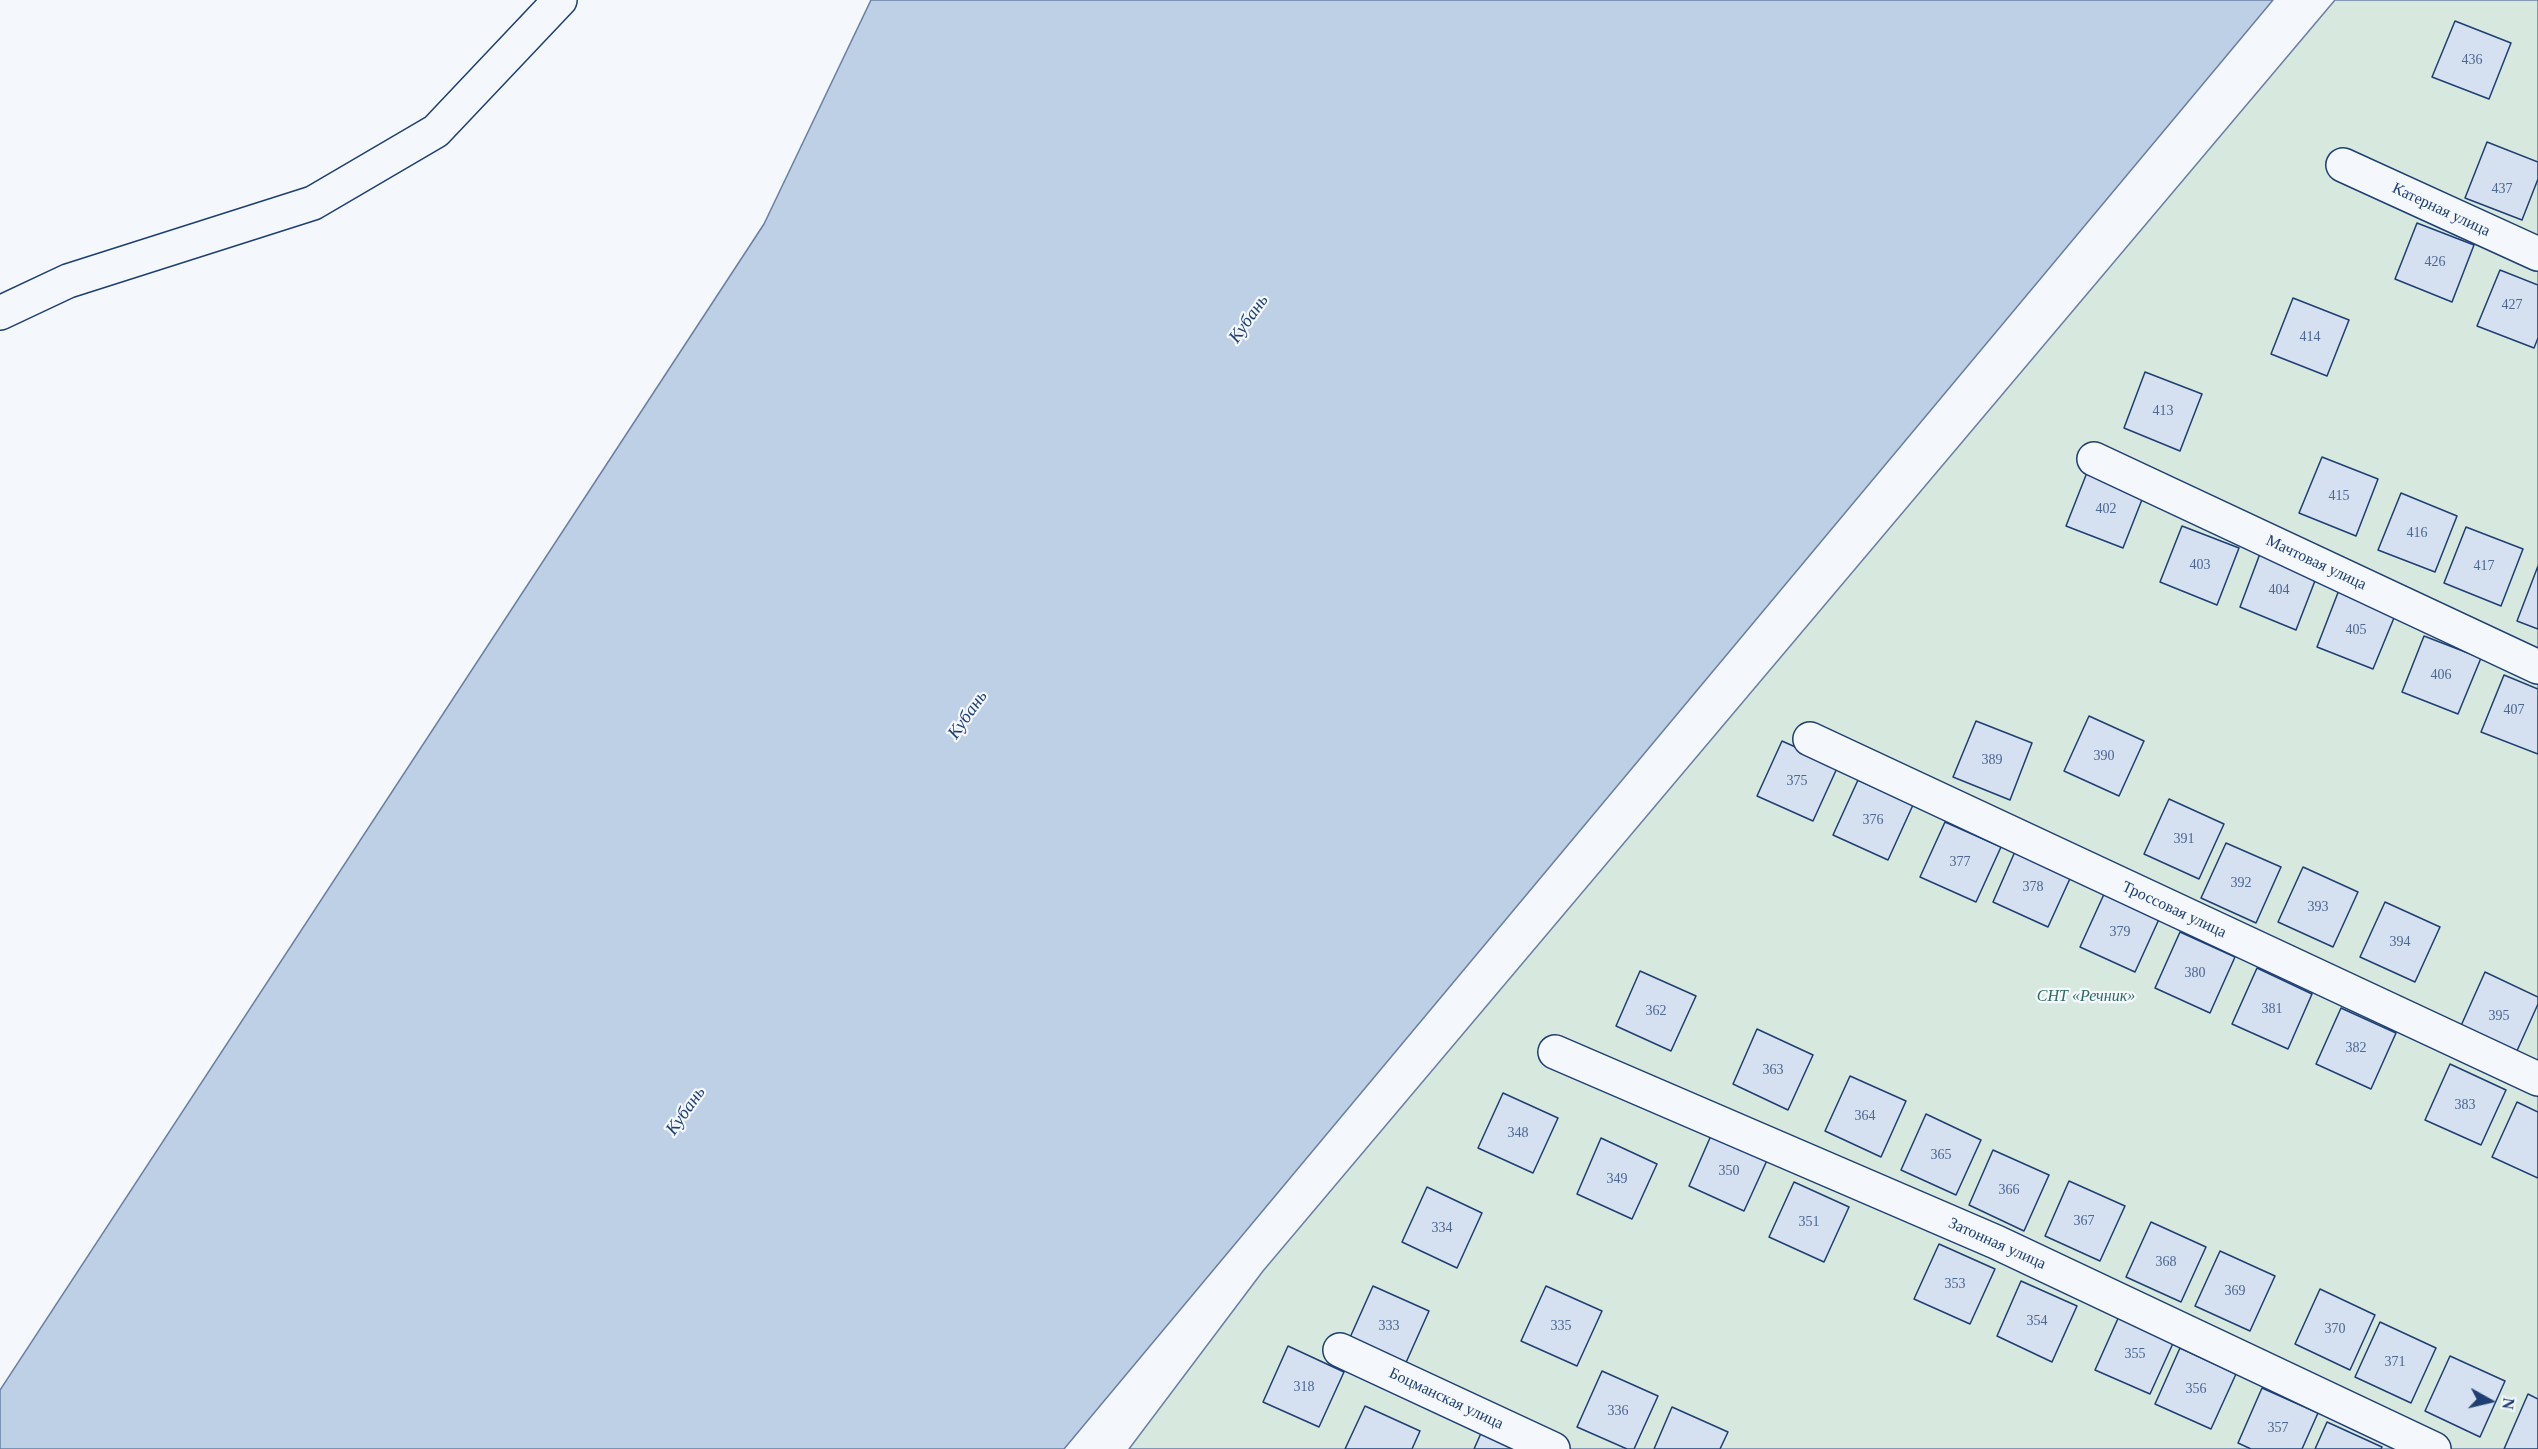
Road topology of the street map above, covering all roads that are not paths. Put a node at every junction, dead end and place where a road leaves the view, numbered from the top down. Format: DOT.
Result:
graph roads {
  1 [pos="560,0"];
  2 [pos="2343,165"];
  3 [pos="2538,254"];
  4 [pos="0,313"];
  5 [pos="2094,459"];
  6 [pos="2538,667"];
  7 [pos="1810,739"];
  8 [pos="1555,1052"];
  9 [pos="2538,1079"];
  10 [pos="1340,1350"];
  11 [pos="1552,1449"];
  12 [pos="2434,1449"];
  1 -- 4 [label="street"];
  2 -- 3 [label="street, Катерная улица"];
  5 -- 6 [label="street, Мачтовая улица"];
  7 -- 9 [label="street, Троссовая улица"];
  8 -- 12 [label="street, Затонная улица"];
  10 -- 11 [label="street, Боцманская улица"];
}
